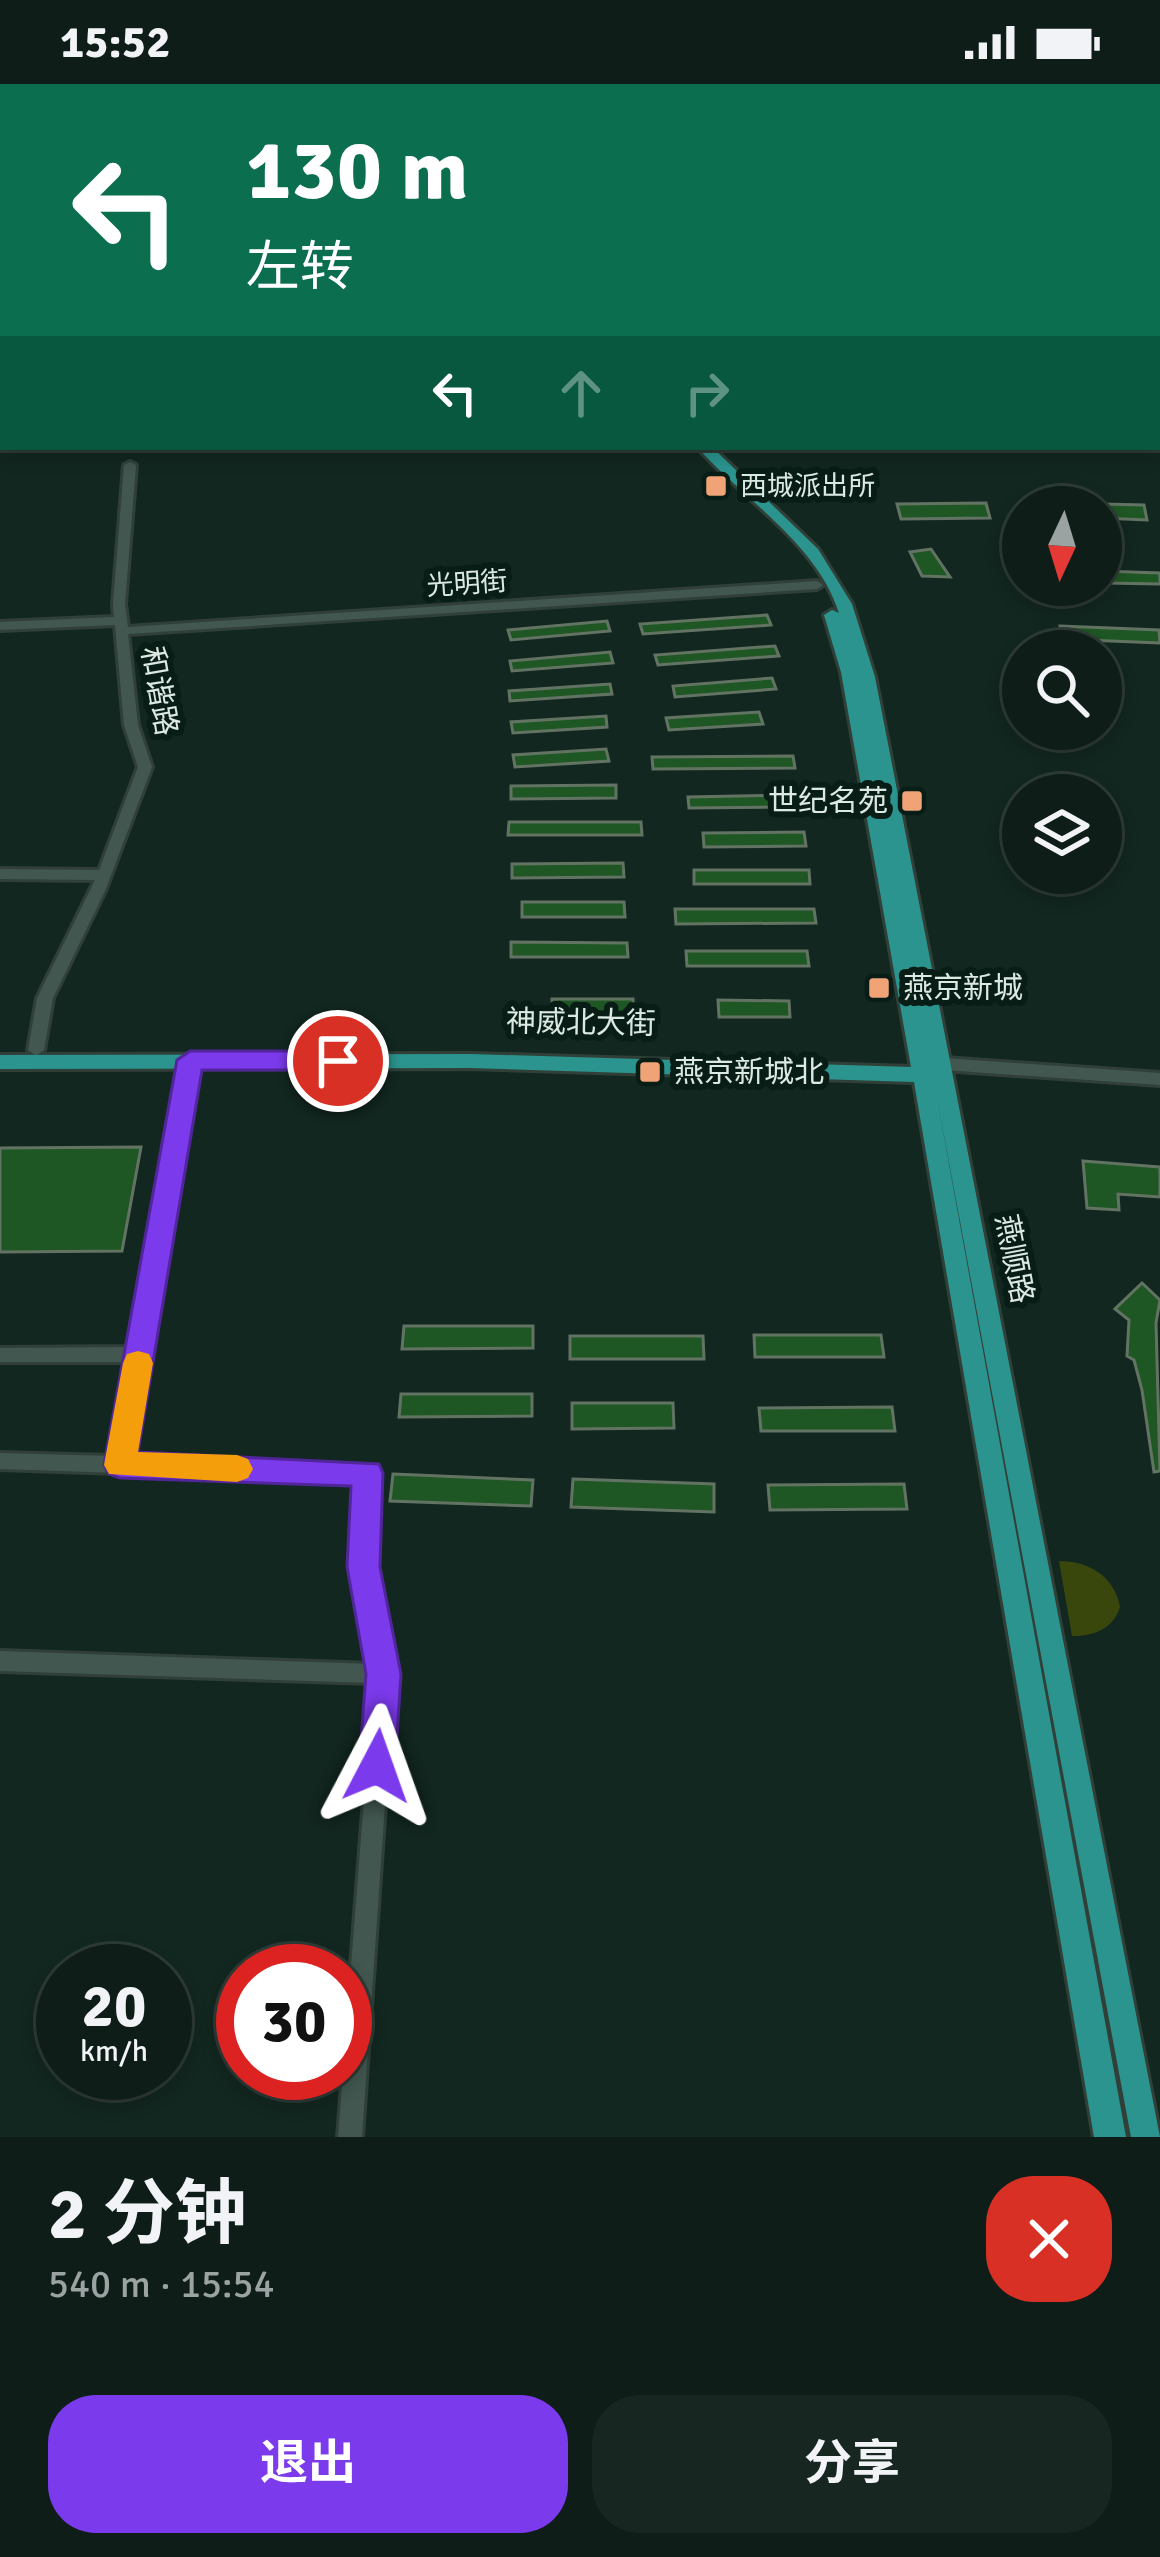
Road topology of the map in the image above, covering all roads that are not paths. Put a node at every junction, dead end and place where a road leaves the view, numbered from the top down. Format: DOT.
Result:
graph roads {
  1 [pos="692,450"];
  2 [pos="707,450"];
  3 [pos="130,465"];
  4 [pos="817,585"];
  5 [pos="0,626"];
  6 [pos="120,626"];
  7 [pos="0,874"];
  8 [pos="104,875"];
  9 [pos="0,1050"];
  10 [pos="36,1050"];
  11 [pos="190,1060"];
  12 [pos="0,1062"];
  13 [pos="934,1069"];
  14 [pos="1160,1079"];
  15 [pos="1160,1089"];
  16 [pos="140,1354"];
  17 [pos="0,1355"];
  18 [pos="0,1461"];
  19 [pos="120,1465"];
  20 [pos="0,1660"];
  21 [pos="383,1674"];
  22 [pos="350,2137"];
  23 [pos="1110,2137"];
  24 [pos="1147,2137"];
  1 -- 4 [label="main road, 燕顺路"];
  2 -- 13 [label="main road, 燕顺路"];
  3 -- 6 [label="street, 和谐路"];
  4 -- 6 [label="street, 光明街"];
  4 -- 13 [label="main road, 燕顺路"];
  5 -- 6 [label="street, 光明街"];
  6 -- 8 [label="street, 和谐路"];
  7 -- 8 [label="street"];
  8 -- 10 [label="street, 和谐路"];
  9 -- 10 [label="main road, 神威北大街"];
  10 -- 13 [label="main road, 神威北大街"];
  11 -- 12 [label="main road, 神威北大街"];
  11 -- 13 [label="main road, 神威北大街"];
  11 -- 16 [label="street"];
  13 -- 14 [label="street, 神威北大街"];
  13 -- 15 [label="street, 神威北大街"];
  13 -- 23 [label="main road, 燕顺路"];
  13 -- 24 [label="main road, 燕顺路"];
  16 -- 17 [label="street"];
  16 -- 19 [label="street"];
  18 -- 19 [label="street"];
  19 -- 21 [label="street"];
  20 -- 21 [label="street"];
  21 -- 22 [label="street"];
}
